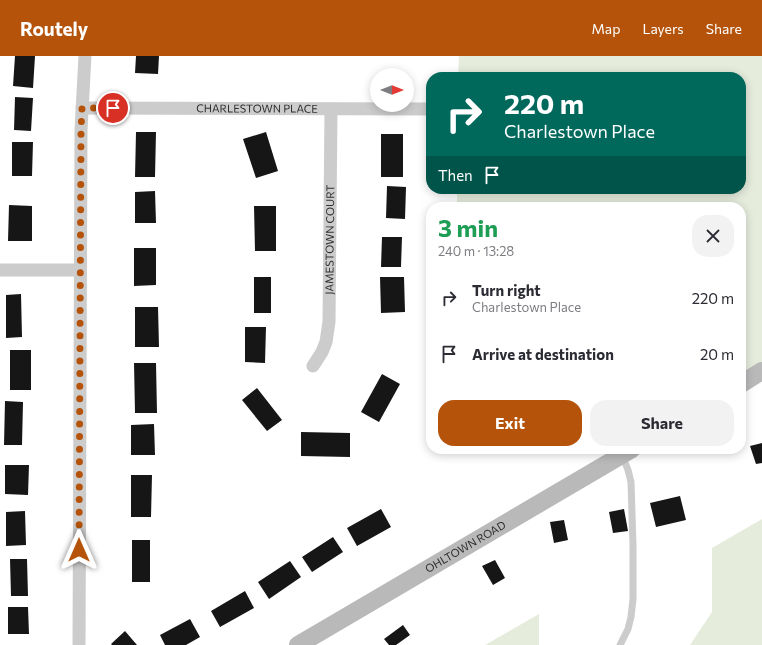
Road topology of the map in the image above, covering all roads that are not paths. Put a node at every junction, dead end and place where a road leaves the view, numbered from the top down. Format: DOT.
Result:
graph roads {
  1 [pos="85,56"];
  2 [pos="82,108"];
  3 [pos="426,108"];
  4 [pos="330,109"];
  5 [pos="0,270"];
  6 [pos="80,270"];
  7 [pos="313,366"];
  8 [pos="762,372"];
  9 [pos="746,381"];
  10 [pos="624,454"];
  11 [pos="627,454"];
  12 [pos="79,645"];
  13 [pos="298,645"];
  14 [pos="620,645"];
  1 -- 2 [label="street"];
  2 -- 4 [label="street, CHARLESTOWN PLACE"];
  2 -- 6 [label="street"];
  3 -- 4 [label="street, CHARLESTOWN PLACE"];
  4 -- 7 [label="street, JAMESTOWN COURT"];
  5 -- 6 [label="street"];
  6 -- 12 [label="street"];
  8 -- 9 [label="street"];
  10 -- 13 [label="street, OHLTOWN ROAD"];
  11 -- 14 [label="lane"];
}
